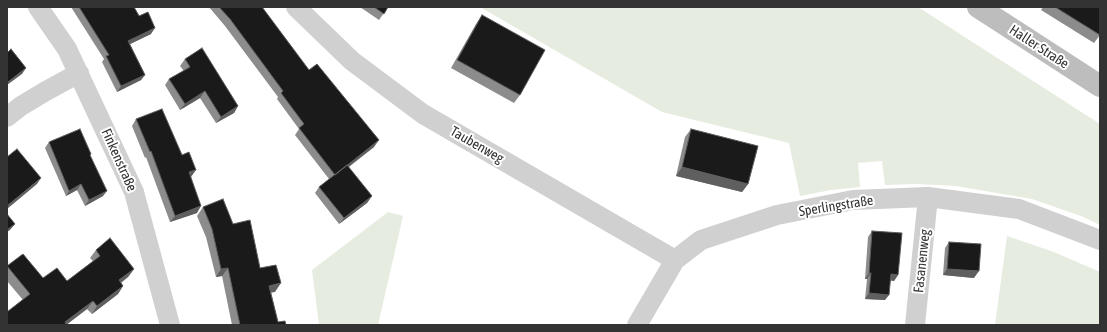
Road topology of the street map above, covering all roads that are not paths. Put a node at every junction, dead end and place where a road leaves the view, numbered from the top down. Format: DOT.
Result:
graph roads {
  1 [pos="38,7"];
  2 [pos="296,7"];
  3 [pos="978,7"];
  4 [pos="79,73"];
  5 [pos="1100,86"];
  6 [pos="7,118"];
  7 [pos="928,197"];
  8 [pos="1100,240"];
  9 [pos="675,260"];
  10 [pos="170,325"];
  11 [pos="637,325"];
  12 [pos="915,325"];
  1 -- 4 [label="street, Finkenstraße"];
  2 -- 9 [label="street, Taubenweg"];
  3 -- 5 [label="main road, Haller Straße"];
  4 -- 6 [label="street"];
  4 -- 10 [label="street, Finkenstraße"];
  7 -- 8 [label="street, Sperlingstraße"];
  7 -- 9 [label="street, Sperlingstraße"];
  7 -- 12 [label="street, Fasanenweg"];
  9 -- 11 [label="street, Sperlingstraße"];
}
